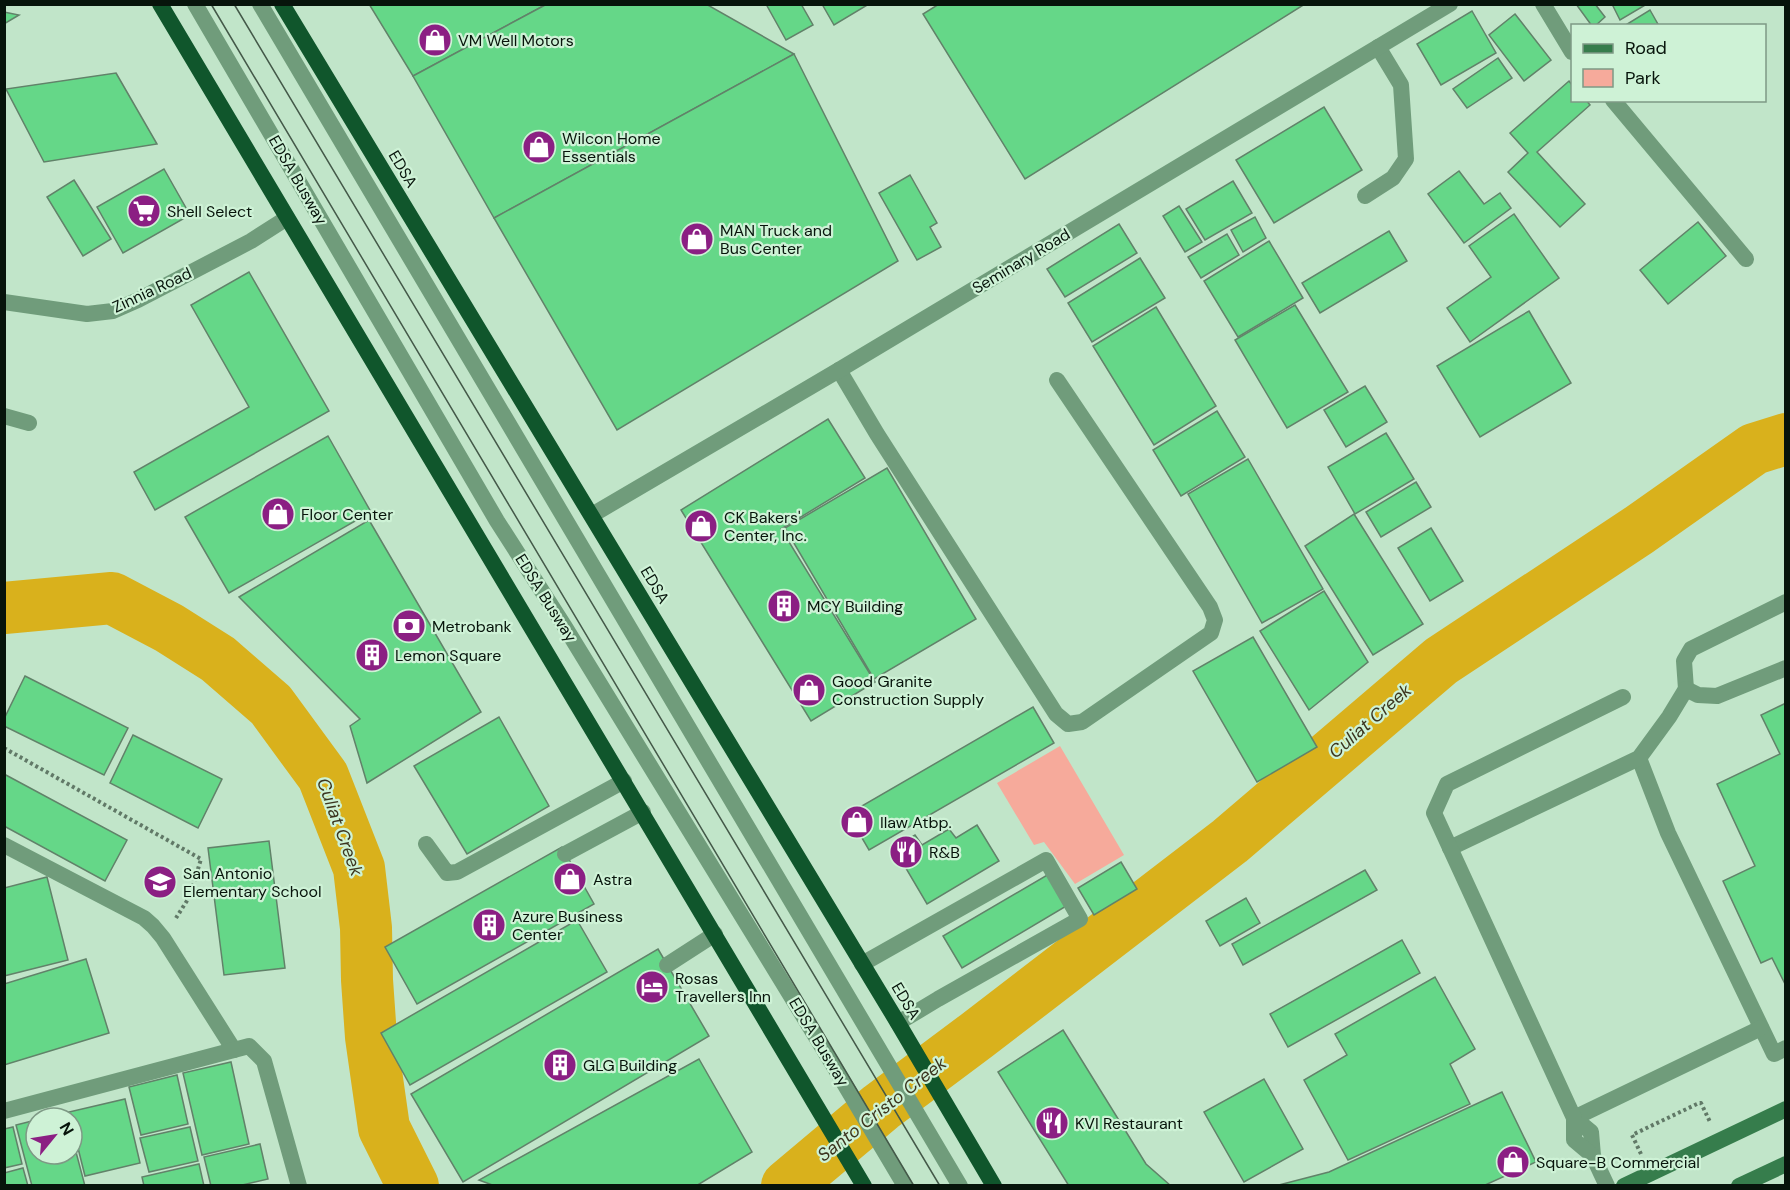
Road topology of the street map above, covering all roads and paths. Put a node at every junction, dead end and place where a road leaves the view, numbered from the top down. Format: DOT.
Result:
graph roads {
  1 [pos="160,4"];
  2 [pos="195,4"];
  3 [pos="260,4"];
  4 [pos="282,4"];
  5 [pos="1450,4"];
  6 [pos="1543,4"];
  7 [pos="1378,47"];
  8 [pos="1571,50"];
  9 [pos="1614,102"];
  10 [pos="1365,196"];
  11 [pos="287,218"];
  12 [pos="1746,260"];
  13 [pos="4,302"];
  14 [pos="839,370"];
  15 [pos="1057,380"];
  16 [pos="4,416"];
  17 [pos="29,423"];
  18 [pos="591,516"];
  19 [pos="1785,602"];
  20 [pos="1785,668"];
  21 [pos="1686,689"];
  22 [pos="1623,698"];
  23 [pos="4,748"];
  24 [pos="1639,758"];
  25 [pos="624,781"];
  26 [pos="643,812"];
  27 [pos="426,844"];
  28 [pos="4,845"];
  29 [pos="1450,848"];
  30 [pos="565,854"];
  31 [pos="715,934"];
  32 [pos="163,938"];
  33 [pos="862,964"];
  34 [pos="667,965"];
  35 [pos="900,1026"];
  36 [pos="1761,1028"];
  37 [pos="1785,1048"];
  38 [pos="234,1050"];
  39 [pos="1697,1104"];
  40 [pos="1785,1109"];
  41 [pos="4,1112"];
  42 [pos="1574,1118"];
  43 [pos="1632,1135"];
  44 [pos="1785,1164"];
  45 [pos="959,1183"];
  46 [pos="299,1185"];
  47 [pos="864,1185"];
  48 [pos="905,1185"];
  49 [pos="994,1185"];
  50 [pos="1607,1185"];
  51 [pos="1624,1185"];
  52 [pos="1739,1185"];
  1 -- 11 [label="highway"];
  2 -- 48 [label="street, EDSA Busway"];
  3 -- 45 [label="street"];
  4 -- 18 [label="highway, EDSA"];
  5 -- 7 [label="street, Seminary Road"];
  6 -- 8 [label="street"];
  7 -- 10 [label="street"];
  7 -- 14 [label="street, Seminary Road"];
  9 -- 12 [label="street"];
  11 -- 13 [label="street, Zinnia Road"];
  11 -- 25 [label="highway"];
  14 -- 15 [label="street"];
  14 -- 18 [label="street, Seminary Road"];
  16 -- 17 [label="street"];
  18 -- 33 [label="highway, EDSA"];
  19 -- 21 [label="street"];
  20 -- 21 [label="street"];
  21 -- 24 [label="street"];
  22 -- 29 [label="street"];
  23 -- 32 [label="path"];
  24 -- 29 [label="street"];
  24 -- 36 [label="street"];
  25 -- 26 [label="highway"];
  25 -- 27 [label="street"];
  26 -- 30 [label="street"];
  26 -- 31 [label="highway"];
  28 -- 32 [label="street"];
  29 -- 42 [label="street"];
  31 -- 34 [label="street"];
  31 -- 47 [label="highway"];
  32 -- 38 [label="street"];
  33 -- 35 [label="highway, EDSA"];
  33 -- 35 [label="street"];
  35 -- 49 [label="highway, EDSA"];
  36 -- 37 [label="street"];
  36 -- 42 [label="street"];
  38 -- 41 [label="street"];
  38 -- 46 [label="street"];
  39 -- 43 [label="path"];
  40 -- 51 [label="main road"];
  42 -- 50 [label="street"];
  44 -- 52 [label="main road"];
}
